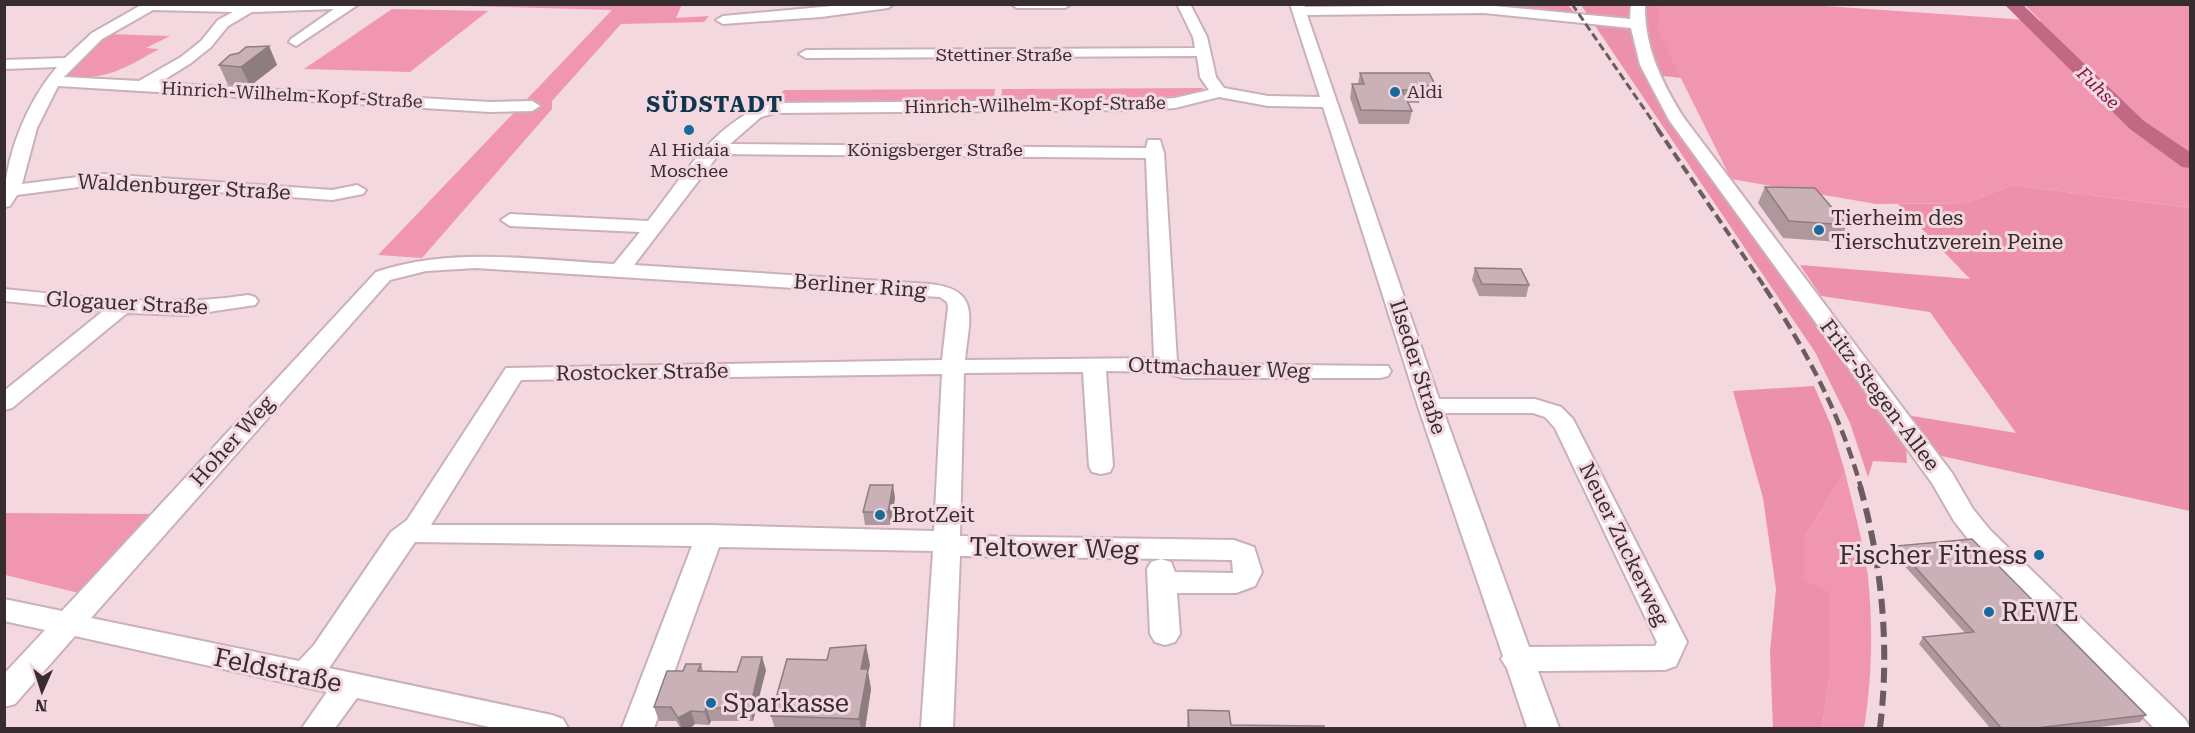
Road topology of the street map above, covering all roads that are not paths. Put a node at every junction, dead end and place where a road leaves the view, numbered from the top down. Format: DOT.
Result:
graph roads {
  1 [pos="888,4"];
  2 [pos="1017,4"];
  3 [pos="1065,4"];
  4 [pos="1183,4"];
  5 [pos="153,5"];
  6 [pos="351,5"];
  7 [pos="1298,8"];
  8 [pos="248,9"];
  9 [pos="1637,14"];
  10 [pos="723,20"];
  11 [pos="296,42"];
  12 [pos="1203,52"];
  13 [pos="806,54"];
  14 [pos="66,62"];
  15 [pos="4,65"];
  16 [pos="52,81"];
  17 [pos="142,86"];
  18 [pos="1219,92"];
  19 [pos="1330,102"];
  20 [pos="532,106"];
  21 [pos="714,149"];
  22 [pos="357,190"];
  23 [pos="8,197"];
  24 [pos="510,220"];
  25 [pos="654,227"];
  26 [pos="404,267"];
  27 [pos="620,270"];
  28 [pos="4,295"];
  29 [pos="248,301"];
  30 [pos="123,306"];
  31 [pos="1094,365"];
  32 [pos="1166,365"];
  33 [pos="953,368"];
  34 [pos="1380,371"];
  35 [pos="4,403"];
  36 [pos="1430,406"];
  37 [pos="1101,466"];
  38 [pos="416,527"];
  39 [pos="710,536"];
  40 [pos="948,546"];
  41 [pos="1160,550"];
  42 [pos="1162,582"];
  43 [pos="4,610"];
  44 [pos="68,625"];
  45 [pos="1165,634"];
  46 [pos="1516,659"];
  47 [pos="305,675"];
  48 [pos="350,685"];
  49 [pos="4,695"];
  50 [pos="318,729"];
  51 [pos="552,729"];
  52 [pos="638,729"];
  53 [pos="937,729"];
  54 [pos="1543,729"];
  55 [pos="2174,729"];
  1 -- 10 [label="street"];
  2 -- 3 [label="street"];
  4 -- 12 [label="street"];
  5 -- 8 [label="street"];
  5 -- 14 [label="street"];
  6 -- 8 [label="street"];
  6 -- 11 [label="street"];
  7 -- 9 [label="street"];
  7 -- 19 [label="street, Ilseder Straße"];
  8 -- 17 [label="street"];
  9 -- 55 [label="street, Fritz-Stegen-Allee"];
  12 -- 13 [label="street, Stettiner Straße"];
  12 -- 18 [label="street"];
  14 -- 15 [label="street"];
  14 -- 16 [label="street"];
  16 -- 17 [label="street, Hinrich-Wilhelm-Kopf-Straße"];
  16 -- 23 [label="street"];
  17 -- 20 [label="street, Hinrich-Wilhelm-Kopf-Straße"];
  18 -- 19 [label="street, Hinrich-Wilhelm-Kopf-Straße"];
  18 -- 21 [label="street, Hinrich-Wilhelm-Kopf-Straße"];
  19 -- 36 [label="street, Ilseder Straße"];
  21 -- 25 [label="street"];
  21 -- 32 [label="street, Königsberger Straße"];
  22 -- 23 [label="street, Waldenburger Straße"];
  24 -- 25 [label="street"];
  25 -- 27 [label="street"];
  26 -- 27 [label="street, Berliner Ring"];
  26 -- 44 [label="street, Hoher Weg"];
  27 -- 33 [label="street, Berliner Ring"];
  28 -- 30 [label="street, Glogauer Straße"];
  29 -- 30 [label="street, Glogauer Straße"];
  30 -- 35 [label="street"];
  31 -- 32 [label="street, Ottmachauer Weg"];
  31 -- 33 [label="street, Ottmachauer Weg"];
  31 -- 37 [label="street"];
  32 -- 34 [label="street, Ottmachauer Weg"];
  33 -- 38 [label="street, Rostocker Straße"];
  33 -- 40 [label="street, Berliner Ring"];
  36 -- 46 [label="street, Ilseder Straße"];
  36 -- 46 [label="street, Neuer Zuckerweg"];
  38 -- 39 [label="street"];
  38 -- 47 [label="street, Rostocker Straße"];
  39 -- 40 [label="street"];
  39 -- 52 [label="street"];
  40 -- 41 [label="street, Teltower Weg"];
  40 -- 53 [label="street, Berliner Ring"];
  41 -- 42 [label="street, Teltower Weg"];
  41 -- 42 [label="street, Teltower Weg"];
  42 -- 45 [label="street, Teltower Weg"];
  43 -- 44 [label="street, Feldstraße"];
  44 -- 47 [label="street, Feldstraße"];
  44 -- 49 [label="street, Hoher Weg"];
  46 -- 54 [label="street, Ilseder Straße"];
  47 -- 48 [label="street, Feldstraße"];
  48 -- 50 [label="street"];
  48 -- 51 [label="street, Feldstraße"];
}
